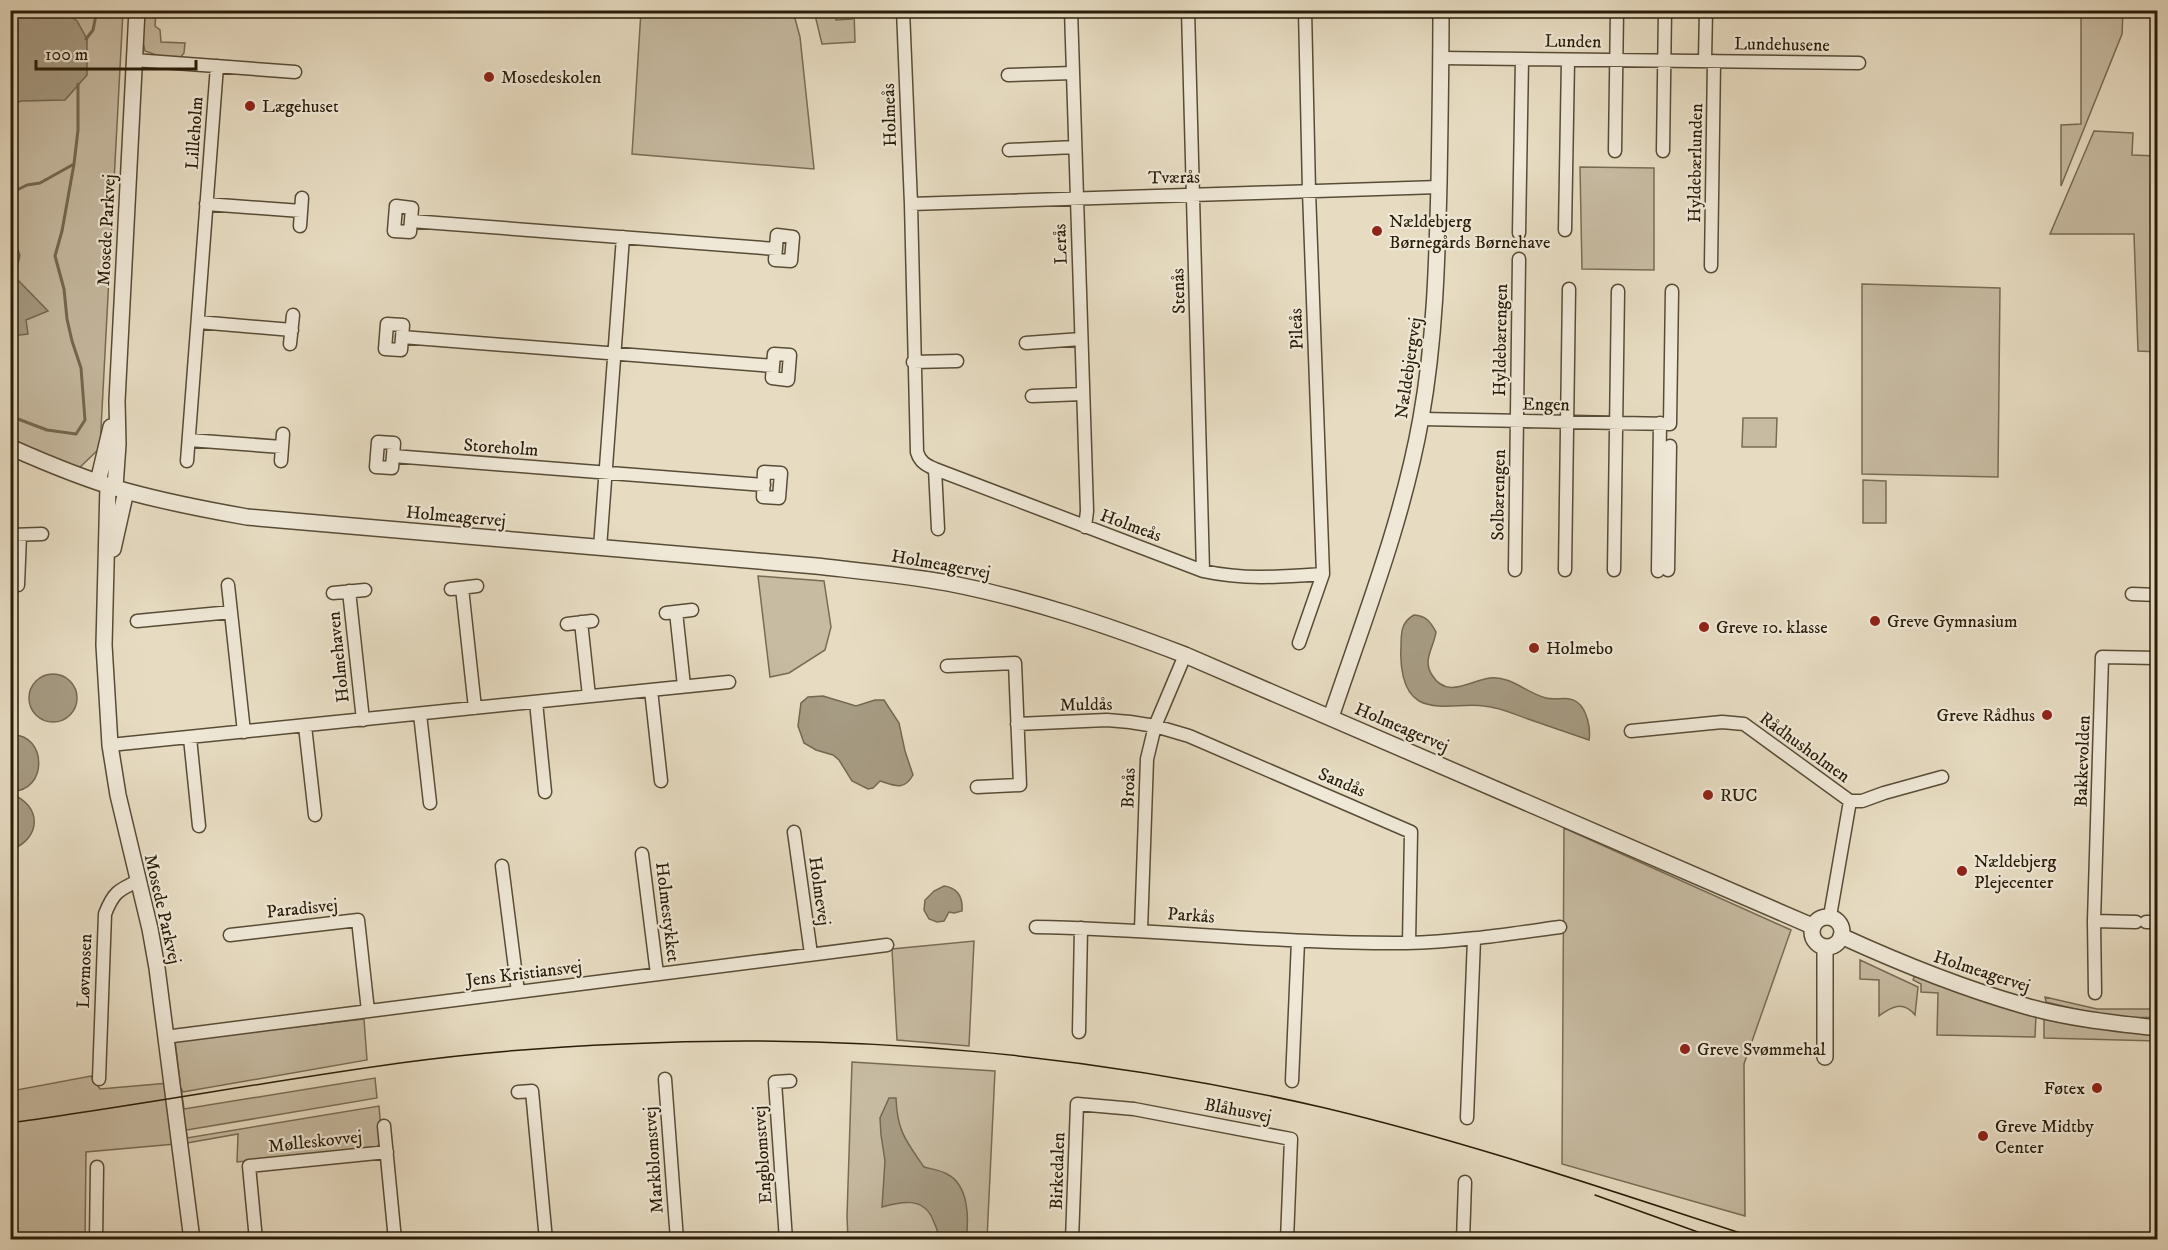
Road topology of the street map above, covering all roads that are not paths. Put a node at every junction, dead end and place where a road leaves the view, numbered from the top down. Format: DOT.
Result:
graph roads {
  1 [pos="137,10"];
  2 [pos="903,10"];
  3 [pos="1071,10"];
  4 [pos="1188,10"];
  5 [pos="1305,10"];
  6 [pos="1442,10"];
  7 [pos="1617,10"];
  8 [pos="1665,10"];
  9 [pos="1706,10"];
  10 [pos="1441,58"];
  11 [pos="1522,59"];
  12 [pos="134,60"];
  13 [pos="1568,60"];
  14 [pos="1617,60"];
  15 [pos="1665,60"];
  16 [pos="1710,60"];
  17 [pos="1859,63"];
  18 [pos="217,66"];
  19 [pos="295,72"];
  20 [pos="1073,73"];
  21 [pos="1008,75"];
  22 [pos="1075,147"];
  23 [pos="1009,150"];
  24 [pos="1615,151"];
  25 [pos="1663,151"];
  26 [pos="1439,187"];
  27 [pos="1309,191"];
  28 [pos="1194,195"];
  29 [pos="1077,197"];
  30 [pos="206,204"];
  31 [pos="911,204"];
  32 [pos="411,220"];
  33 [pos="300,226"];
  34 [pos="1565,230"];
  35 [pos="1519,233"];
  36 [pos="623,237"];
  37 [pos="776,249"];
  38 [pos="1519,259"];
  39 [pos="1711,266"];
  40 [pos="1569,289"];
  41 [pos="1618,291"];
  42 [pos="1672,291"];
  43 [pos="293,315"];
  44 [pos="198,322"];
  45 [pos="292,330"];
  46 [pos="402,337"];
  47 [pos="1081,339"];
  48 [pos="1026,343"];
  49 [pos="290,344"];
  50 [pos="615,354"];
  51 [pos="957,361"];
  52 [pos="913,362"];
  53 [pos="773,366"];
  54 [pos="1083,394"];
  55 [pos="1032,396"];
  56 [pos="1421,419"];
  57 [pos="1517,421"];
  58 [pos="1567,422"];
  59 [pos="1617,423"];
  60 [pos="1665,424"];
  61 [pos="283,434"];
  62 [pos="189,440"];
  63 [pos="1670,446"];
  64 [pos="10,447"];
  65 [pos="282,447"];
  66 [pos="393,456"];
  67 [pos="187,461"];
  68 [pos="281,461"];
  69 [pos="935,469"];
  70 [pos="606,473"];
  71 [pos="764,485"];
  72 [pos="112,486"];
  73 [pos="1085,527"];
  74 [pos="938,529"];
  75 [pos="42,534"];
  76 [pos="15,535"];
  77 [pos="600,548"];
  78 [pos="1515,570"];
  79 [pos="1565,570"];
  80 [pos="1614,570"];
  81 [pos="1203,571"];
  82 [pos="1323,574"];
  83 [pos="18,585"];
  84 [pos="228,585"];
  85 [pos="477,586"];
  86 [pos="365,590"];
  87 [pos="349,591"];
  88 [pos="333,593"];
  89 [pos="2132,594"];
  90 [pos="2157,595"];
  91 [pos="692,610"];
  92 [pos="231,612"];
  93 [pos="137,621"];
  94 [pos="567,624"];
  95 [pos="1299,643"];
  96 [pos="1185,655"];
  97 [pos="2157,658"];
  98 [pos="947,666"];
  99 [pos="729,682"];
  100 [pos="684,686"];
  101 [pos="651,690"];
  102 [pos="589,696"];
  103 [pos="536,702"];
  104 [pos="475,708"];
  105 [pos="420,714"];
  106 [pos="1331,717"];
  107 [pos="363,720"];
  108 [pos="1017,724"];
  109 [pos="305,726"];
  110 [pos="1155,726"];
  111 [pos="1631,731"];
  112 [pos="244,732"];
  113 [pos="190,738"];
  114 [pos="110,745"];
  115 [pos="1942,777"];
  116 [pos="661,782"];
  117 [pos="977,787"];
  118 [pos="545,792"];
  119 [pos="1850,801"];
  120 [pos="430,803"];
  121 [pos="315,815"];
  122 [pos="199,826"];
  123 [pos="794,832"];
  124 [pos="642,854"];
  125 [pos="502,866"];
  126 [pos="138,881"];
  127 [pos="1830,916"];
  128 [pos="2094,921"];
  129 [pos="2146,922"];
  130 [pos="1812,926"];
  131 [pos="1036,927"];
  132 [pos="1560,927"];
  133 [pos="1081,928"];
  134 [pos="1141,930"];
  135 [pos="230,935"];
  136 [pos="1841,936"];
  137 [pos="1474,939"];
  138 [pos="1299,941"];
  139 [pos="1409,943"];
  140 [pos="887,945"];
  141 [pos="1825,947"];
  142 [pos="811,954"];
  143 [pos="657,974"];
  144 [pos="518,992"];
  145 [pos="2095,993"];
  146 [pos="368,1011"];
  147 [pos="2157,1020"];
  148 [pos="2117,1024"];
  149 [pos="2157,1028"];
  150 [pos="1079,1032"];
  151 [pos="165,1037"];
  152 [pos="1825,1056"];
  153 [pos="99,1079"];
  154 [pos="665,1079"];
  155 [pos="1292,1080"];
  156 [pos="790,1081"];
  157 [pos="518,1092"];
  158 [pos="1077,1104"];
  159 [pos="1467,1118"];
  160 [pos="384,1126"];
  161 [pos="387,1152"];
  162 [pos="97,1167"];
  163 [pos="1465,1182"];
  164 [pos="96,1239"];
  165 [pos="192,1239"];
  166 [pos="256,1239"];
  167 [pos="395,1239"];
  168 [pos="546,1239"];
  169 [pos="677,1239"];
  170 [pos="786,1239"];
  171 [pos="1072,1239"];
  172 [pos="1287,1239"];
  173 [pos="1463,1239"];
  1 -- 12 [label="street, Mosede Parkvej"];
  2 -- 31 [label="street, Holmeås"];
  3 -- 20 [label="street, Lerås"];
  4 -- 28 [label="street, Stenås"];
  5 -- 27 [label="street, Pileås"];
  6 -- 10 [label="street, Nældebjergvej"];
  7 -- 14 [label="street"];
  8 -- 15 [label="street, Hyldebærlunden"];
  9 -- 16 [label="street, Hyldebærlunden"];
  10 -- 11 [label="street, Lunden"];
  10 -- 26 [label="street, Nældebjergvej"];
  11 -- 13 [label="street, Lunden"];
  11 -- 35 [label="street"];
  12 -- 18 [label="street"];
  12 -- 72 [label="street, Mosede Parkvej"];
  13 -- 14 [label="street, Lunden"];
  13 -- 34 [label="street"];
  14 -- 15 [label="street, Lunden"];
  14 -- 24 [label="street"];
  15 -- 16 [label="street, Lunden"];
  15 -- 25 [label="street, Hyldebærlunden"];
  16 -- 17 [label="street, Lundehusene"];
  16 -- 39 [label="street, Hyldebærlunden"];
  18 -- 19 [label="street"];
  18 -- 30 [label="street, Lilleholm"];
  20 -- 21 [label="street"];
  20 -- 22 [label="street, Lerås"];
  22 -- 23 [label="street"];
  22 -- 29 [label="street, Lerås"];
  26 -- 27 [label="street, Tværås"];
  26 -- 56 [label="street, Nældebjergvej"];
  27 -- 28 [label="street, Tværås"];
  27 -- 82 [label="street, Pileås"];
  28 -- 29 [label="street, Tværås"];
  28 -- 81 [label="street, Stenås"];
  29 -- 31 [label="street, Tværås"];
  29 -- 47 [label="street, Lerås"];
  30 -- 33 [label="street"];
  30 -- 44 [label="street, Lilleholm"];
  31 -- 52 [label="street, Holmeås"];
  32 -- 36 [label="street"];
  36 -- 37 [label="street"];
  36 -- 50 [label="street"];
  38 -- 57 [label="street, Hyldebærengen"];
  40 -- 58 [label="street"];
  41 -- 59 [label="street"];
  42 -- 60 [label="street"];
  43 -- 45 [label="street"];
  44 -- 45 [label="street"];
  44 -- 62 [label="street, Lilleholm"];
  45 -- 49 [label="street"];
  46 -- 50 [label="street"];
  47 -- 48 [label="street"];
  47 -- 54 [label="street, Lerås"];
  50 -- 53 [label="street"];
  50 -- 70 [label="street"];
  51 -- 52 [label="street"];
  52 -- 69 [label="street, Holmeås"];
  54 -- 55 [label="street"];
  54 -- 73 [label="street, Lerås"];
  56 -- 57 [label="street, Engen"];
  56 -- 106 [label="street, Nældebjergvej"];
  57 -- 58 [label="street, Engen"];
  57 -- 78 [label="street, Solbærengen"];
  58 -- 59 [label="street, Engen"];
  58 -- 79 [label="street"];
  59 -- 60 [label="street, Engen"];
  59 -- 80 [label="street"];
  60 -- 63 [label="street"];
  61 -- 65 [label="street"];
  62 -- 65 [label="street"];
  62 -- 67 [label="street, Lilleholm"];
  64 -- 72 [label="street, Holmeagervej"];
  65 -- 68 [label="street"];
  66 -- 70 [label="street, Storeholm"];
  69 -- 73 [label="street, Holmeås"];
  69 -- 74 [label="street"];
  70 -- 71 [label="street, Storeholm"];
  70 -- 77 [label="street"];
  72 -- 77 [label="street, Holmeagervej"];
  72 -- 114 [label="street, Mosede Parkvej"];
  73 -- 81 [label="street, Holmeås"];
  75 -- 76 [label="street"];
  76 -- 83 [label="street"];
  77 -- 96 [label="street, Holmeagervej"];
  81 -- 82 [label="street, Holmeås"];
  82 -- 95 [label="street, Pileås"];
  84 -- 92 [label="street"];
  85 -- 104 [label="street"];
  86 -- 87 [label="street, Holmehaven"];
  87 -- 88 [label="street, Holmehaven"];
  87 -- 107 [label="street, Holmehaven"];
  89 -- 90 [label="street"];
  91 -- 100 [label="street"];
  92 -- 93 [label="street"];
  92 -- 112 [label="street"];
  94 -- 102 [label="street"];
  96 -- 106 [label="street, Holmeagervej"];
  96 -- 110 [label="street, Broås"];
  97 -- 128 [label="street, Bakkevolden"];
  98 -- 108 [label="street"];
  99 -- 100 [label="street, Holmehaven"];
  100 -- 101 [label="street, Holmehaven"];
  101 -- 102 [label="street, Holmehaven"];
  101 -- 116 [label="street"];
  102 -- 103 [label="street, Holmehaven"];
  103 -- 104 [label="street, Holmehaven"];
  103 -- 118 [label="street"];
  104 -- 105 [label="street, Holmehaven"];
  105 -- 107 [label="street, Holmehaven"];
  105 -- 120 [label="street"];
  106 -- 130 [label="street, Holmeagervej"];
  107 -- 109 [label="street, Holmehaven"];
  108 -- 110 [label="street, Muldås"];
  108 -- 117 [label="street"];
  109 -- 112 [label="street, Holmehaven"];
  109 -- 121 [label="street"];
  110 -- 134 [label="street, Broås"];
  110 -- 139 [label="street, Sandås"];
  111 -- 119 [label="street, Rådhusholmen"];
  112 -- 113 [label="street, Holmehaven"];
  113 -- 114 [label="street, Holmehaven"];
  113 -- 122 [label="street"];
  114 -- 126 [label="street, Mosede Parkvej"];
  115 -- 119 [label="street, Rådhusholmen"];
  119 -- 127 [label="street, Rådhusholmen"];
  123 -- 142 [label="street, Holmevej"];
  124 -- 143 [label="street, Holmestykket"];
  125 -- 144 [label="street"];
  126 -- 151 [label="street, Mosede Parkvej"];
  126 -- 153 [label="street, Løvmosen"];
  127 -- 130 [label="street"];
  127 -- 136 [label="street"];
  128 -- 129 [label="street"];
  128 -- 145 [label="street, Bakkevolden"];
  130 -- 141 [label="street"];
  131 -- 133 [label="street, Parkås"];
  132 -- 137 [label="street, Parkås"];
  133 -- 134 [label="street, Parkås"];
  133 -- 150 [label="street"];
  134 -- 138 [label="street, Parkås"];
  135 -- 146 [label="street, Paradisvej"];
  136 -- 141 [label="street"];
  136 -- 148 [label="street, Holmeagervej"];
  137 -- 139 [label="street, Parkås"];
  137 -- 159 [label="street"];
  138 -- 139 [label="street, Parkås"];
  138 -- 155 [label="street"];
  140 -- 142 [label="street, Jens Kristiansvej"];
  141 -- 152 [label="street"];
  142 -- 143 [label="street, Jens Kristiansvej"];
  143 -- 144 [label="street, Jens Kristiansvej"];
  144 -- 146 [label="street, Jens Kristiansvej"];
  146 -- 151 [label="street, Jens Kristiansvej"];
  147 -- 148 [label="street, Holmeagervej"];
  148 -- 149 [label="street, Holmeagervej"];
  151 -- 165 [label="street, Mosede Parkvej"];
  154 -- 169 [label="street, Markblomstvej"];
  156 -- 170 [label="street, Engblomstvej"];
  157 -- 168 [label="street"];
  158 -- 171 [label="street, Birkedalen"];
  158 -- 172 [label="street, Blåhusvej"];
  160 -- 161 [label="street"];
  161 -- 166 [label="street, Mølleskovvej"];
  161 -- 167 [label="street"];
  162 -- 164 [label="street"];
  163 -- 173 [label="street"];
}
